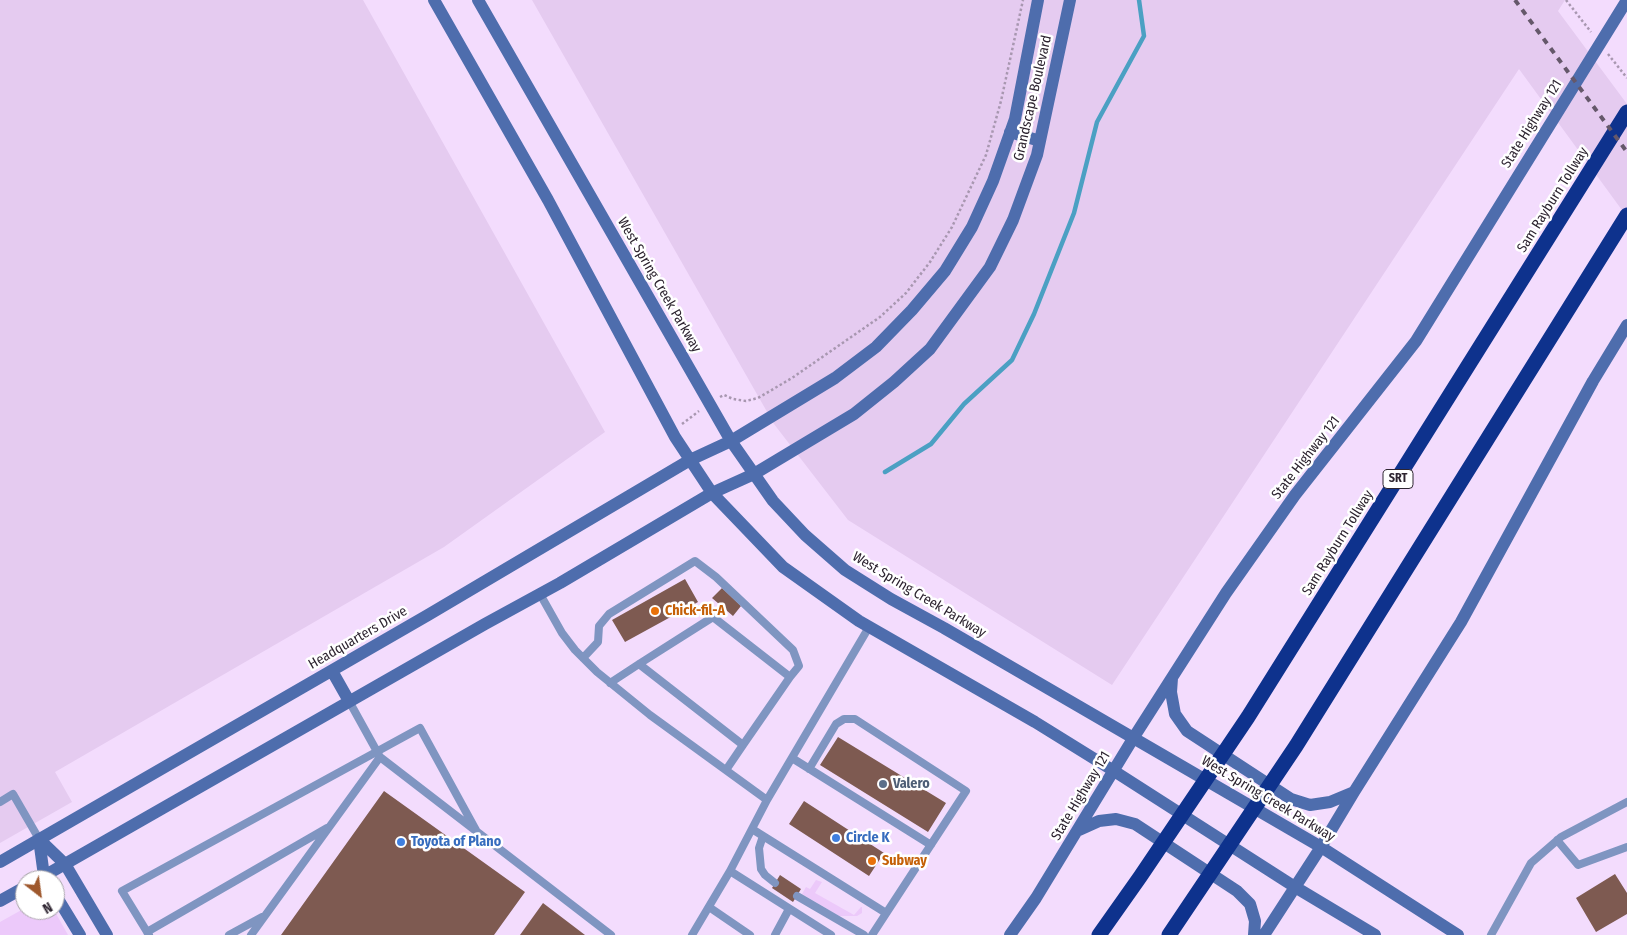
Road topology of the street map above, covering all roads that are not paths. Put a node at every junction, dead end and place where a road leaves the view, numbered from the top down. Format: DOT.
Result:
graph roads {
  1 [pos="434,0"];
  2 [pos="478,0"];
  3 [pos="1038,0"];
  4 [pos="1070,0"];
  5 [pos="1627,0"];
  6 [pos="1627,112"];
  7 [pos="1010,132"];
  8 [pos="1040,141"];
  9 [pos="1627,215"];
  10 [pos="1627,325"];
  11 [pos="731,441"];
  12 [pos="690,460"];
  13 [pos="754,474"];
  14 [pos="712,493"];
  15 [pos="540,594"];
  16 [pos="869,627"];
  17 [pos="583,658"];
  18 [pos="639,664"];
  19 [pos="332,671"];
  20 [pos="790,677"];
  21 [pos="1172,678"];
  22 [pos="610,682"];
  23 [pos="349,701"];
  24 [pos="1134,737"];
  25 [pos="743,745"];
  26 [pos="378,754"];
  27 [pos="792,758"];
  28 [pos="809,769"];
  29 [pos="726,770"];
  30 [pos="1114,771"];
  31 [pos="1354,792"];
  32 [pos="767,800"];
  33 [pos="0,802"];
  34 [pos="1627,802"];
  35 [pos="330,827"];
  36 [pos="752,829"];
  37 [pos="1079,830"];
  38 [pos="477,832"];
  39 [pos="763,836"];
  40 [pos="39,839"];
  41 [pos="1557,840"];
  42 [pos="931,845"];
  43 [pos="1321,847"];
  44 [pos="1627,847"];
  45 [pos="0,862"];
  46 [pos="65,864"];
  47 [pos="42,870"];
  48 [pos="56,870"];
  49 [pos="730,871"];
  50 [pos="775,884"];
  51 [pos="1295,887"];
  52 [pos="15,893"];
  53 [pos="797,896"];
  54 [pos="0,901"];
  55 [pos="709,907"];
  56 [pos="789,910"];
  57 [pos="65,911"];
  58 [pos="886,913"];
  59 [pos="266,914"];
  60 [pos="97,918"];
  61 [pos="78,932"];
  62 [pos="148,933"];
  63 [pos="107,935"];
  64 [pos="229,935"];
  65 [pos="251,935"];
  66 [pos="611,935"];
  67 [pos="692,935"];
  68 [pos="750,935"];
  69 [pos="775,935"];
  70 [pos="831,935"];
  71 [pos="864,935"];
  72 [pos="872,935"];
  73 [pos="1010,935"];
  74 [pos="1099,935"];
  75 [pos="1169,935"];
  76 [pos="1254,935"];
  77 [pos="1264,935"];
  78 [pos="1375,935"];
  79 [pos="1458,935"];
  80 [pos="1491,935"];
  1 -- 12 [label="main road"];
  2 -- 11 [label="main road, West Spring Creek Parkway"];
  3 -- 7 [label="main road, Grandscape Boulevard"];
  4 -- 8 [label="main road, Grandscape Boulevard"];
  5 -- 21 [label="main road, State Highway 121"];
  6 -- 74 [label="highway, Sam Rayburn Tollway / SRT"];
  7 -- 8 [label="main road"];
  7 -- 11 [label="main road, Grandscape Boulevard"];
  8 -- 13 [label="main road, Grandscape Boulevard"];
  9 -- 75 [label="highway"];
  10 -- 31 [label="main road"];
  11 -- 12 [label="main road, Headquarters Drive"];
  11 -- 13 [label="main road, West Spring Creek Parkway"];
  12 -- 14 [label="main road"];
  12 -- 19 [label="main road, Headquarters Drive"];
  13 -- 14 [label="main road"];
  13 -- 24 [label="main road, West Spring Creek Parkway"];
  14 -- 15 [label="main road"];
  14 -- 16 [label="main road"];
  15 -- 17 [label="lane"];
  15 -- 23 [label="main road"];
  16 -- 27 [label="lane"];
  16 -- 30 [label="main road"];
  17 -- 20 [label="lane"];
  17 -- 22 [label="lane"];
  18 -- 20 [label="lane"];
  18 -- 22 [label="lane"];
  18 -- 25 [label="lane"];
  19 -- 23 [label="main road"];
  19 -- 40 [label="main road, Headquarters Drive"];
  20 -- 25 [label="lane"];
  21 -- 24 [label="main road, State Highway 121"];
  21 -- 31 [label="main road"];
  22 -- 29 [label="lane"];
  23 -- 26 [label="lane"];
  23 -- 46 [label="main road"];
  24 -- 30 [label="main road, State Highway 121"];
  24 -- 43 [label="main road, West Spring Creek Parkway"];
  25 -- 29 [label="lane"];
  26 -- 35 [label="lane"];
  26 -- 38 [label="lane"];
  26 -- 38 [label="lane"];
  26 -- 62 [label="lane"];
  27 -- 28 [label="lane"];
  27 -- 32 [label="lane"];
  28 -- 42 [label="lane"];
  28 -- 42 [label="lane"];
  29 -- 32 [label="lane"];
  30 -- 37 [label="main road, State Highway 121"];
  30 -- 51 [label="main road"];
  31 -- 43 [label="main road"];
  32 -- 36 [label="lane"];
  33 -- 40 [label="lane"];
  34 -- 41 [label="lane"];
  35 -- 59 [label="lane"];
  35 -- 62 [label="lane"];
  36 -- 39 [label="lane"];
  36 -- 49 [label="lane"];
  37 -- 73 [label="main road, State Highway 121"];
  37 -- 76 [label="main road"];
  38 -- 66 [label="lane"];
  39 -- 50 [label="lane"];
  39 -- 58 [label="lane"];
  40 -- 45 [label="main road, Headquarters Drive"];
  40 -- 46 [label="main road"];
  40 -- 47 [label="main road"];
  41 -- 44 [label="lane"];
  41 -- 80 [label="lane"];
  42 -- 58 [label="lane"];
  43 -- 51 [label="main road"];
  43 -- 79 [label="main road, West Spring Creek Parkway"];
  46 -- 48 [label="main road"];
  46 -- 60 [label="main road"];
  49 -- 55 [label="lane"];
  49 -- 56 [label="lane"];
  51 -- 77 [label="main road"];
  51 -- 78 [label="main road"];
  52 -- 54 [label="main road"];
  53 -- 71 [label="lane"];
  55 -- 67 [label="lane"];
  55 -- 68 [label="lane"];
  56 -- 69 [label="lane"];
  56 -- 70 [label="lane"];
  57 -- 61 [label="main road"];
  58 -- 72 [label="lane"];
  59 -- 64 [label="lane"];
  59 -- 65 [label="lane"];
  60 -- 61 [label="main road"];
  60 -- 63 [label="main road"];
}
